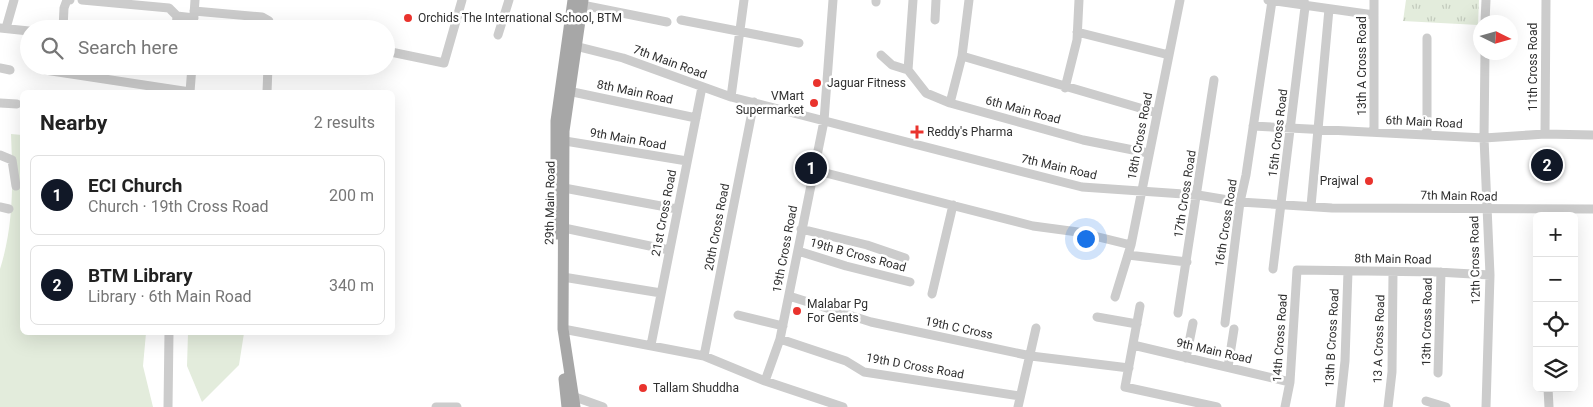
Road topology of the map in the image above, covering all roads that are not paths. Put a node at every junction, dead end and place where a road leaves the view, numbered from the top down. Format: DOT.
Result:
graph roads {
  1 [pos="14,0"];
  2 [pos="70,0"];
  3 [pos="82,0"];
  4 [pos="195,0"];
  5 [pos="462,0"];
  6 [pos="509,0"];
  7 [pos="744,0"];
  8 [pos="833,0"];
  9 [pos="914,0"];
  10 [pos="936,0"];
  11 [pos="969,0"];
  12 [pos="1079,0"];
  13 [pos="1180,0"];
  14 [pos="1270,0"];
  15 [pos="1374,0"];
  16 [pos="1486,0"];
  17 [pos="1546,0"];
  18 [pos="579,2"];
  19 [pos="1304,3"];
  20 [pos="1329,10"];
  21 [pos="194,14"];
  22 [pos="1374,15"];
  23 [pos="1486,15"];
  24 [pos="176,16"];
  25 [pos="63,20"];
  26 [pos="176,20"];
  27 [pos="194,20"];
  28 [pos="267,20"];
  29 [pos="681,20"];
  30 [pos="935,20"];
  31 [pos="667,22"];
  32 [pos="3,28"];
  33 [pos="20,30"];
  34 [pos="739,32"];
  35 [pos="1077,32"];
  36 [pos="498,36"];
  37 [pos="1427,38"];
  38 [pos="799,43"];
  39 [pos="570,45"];
  40 [pos="395,53"];
  41 [pos="881,55"];
  42 [pos="1169,55"];
  43 [pos="962,56"];
  44 [pos="1485,60"];
  45 [pos="0,68"];
  46 [pos="10,70"];
  47 [pos="908,70"];
  48 [pos="98,75"];
  49 [pos="191,75"];
  50 [pos="268,75"];
  51 [pos="1214,80"];
  52 [pos="702,87"];
  53 [pos="1065,88"];
  54 [pos="179,90"];
  55 [pos="190,90"];
  56 [pos="267,90"];
  57 [pos="568,91"];
  58 [pos="731,97"];
  59 [pos="754,102"];
  60 [pos="0,103"];
  61 [pos="950,103"];
  62 [pos="17,104"];
  63 [pos="1156,113"];
  64 [pos="696,118"];
  65 [pos="824,121"];
  66 [pos="1253,126"];
  67 [pos="1291,130"];
  68 [pos="1317,130"];
  69 [pos="1374,132"];
  70 [pos="1545,134"];
  71 [pos="1593,134"];
  72 [pos="1427,135"];
  73 [pos="1484,138"];
  74 [pos="564,141"];
  75 [pos="1148,153"];
  76 [pos="0,155"];
  77 [pos="687,161"];
  78 [pos="814,170"];
  79 [pos="16,186"];
  80 [pos="564,188"];
  81 [pos="1142,192"];
  82 [pos="1198,196"];
  83 [pos="1240,202"];
  84 [pos="953,205"];
  85 [pos="1282,205"];
  86 [pos="1311,206"];
  87 [pos="677,209"];
  88 [pos="1487,209"];
  89 [pos="1593,210"];
  90 [pos="1533,212"];
  91 [pos="1560,212"];
  92 [pos="564,228"];
  93 [pos="801,229"];
  94 [pos="1131,245"];
  95 [pos="669,250"];
  96 [pos="798,251"];
  97 [pos="1128,255"];
  98 [pos="905,258"];
  99 [pos="1187,262"];
  100 [pos="1273,269"];
  101 [pos="1297,270"];
  102 [pos="1348,271"];
  103 [pos="1441,272"];
  104 [pos="1393,273"];
  105 [pos="1490,275"];
  106 [pos="563,277"];
  107 [pos="910,282"];
  108 [pos="661,294"];
  109 [pos="932,294"];
  110 [pos="789,296"];
  111 [pos="1115,297"];
  112 [pos="1140,306"];
  113 [pos="1178,313"];
  114 [pos="738,315"];
  115 [pos="1097,317"];
  116 [pos="1193,323"];
  117 [pos="1225,323"];
  118 [pos="1137,324"];
  119 [pos="783,326"];
  120 [pos="1036,328"];
  121 [pos="563,329"];
  122 [pos="1234,329"];
  123 [pos="169,335"];
  124 [pos="780,339"];
  125 [pos="651,345"];
  126 [pos="1133,346"];
  127 [pos="704,356"];
  128 [pos="1031,356"];
  129 [pos="1186,358"];
  130 [pos="1228,367"];
  131 [pos="1129,368"];
  132 [pos="1438,373"];
  133 [pos="765,381"];
  134 [pos="1290,382"];
  135 [pos="1548,392"];
  136 [pos="1020,396"];
  137 [pos="1426,401"];
  138 [pos="571,402"];
  139 [pos="168,407"];
  140 [pos="436,407"];
  141 [pos="457,407"];
  142 [pos="604,407"];
  143 [pos="843,407"];
  144 [pos="1018,407"];
  145 [pos="1217,407"];
  146 [pos="1285,407"];
  147 [pos="1340,407"];
  148 [pos="1388,407"];
  149 [pos="1446,407"];
  150 [pos="1486,407"];
  151 [pos="1549,407"];
  1 -- 32 [label="street"];
  2 -- 25 [label="street"];
  3 -- 24 [label="street"];
  4 -- 21 [label="street"];
  5 -- 40 [label="street"];
  6 -- 36 [label="street"];
  7 -- 34 [label="street"];
  8 -- 65 [label="street, 19th Cross Road"];
  9 -- 47 [label="street"];
  10 -- 30 [label="street"];
  11 -- 43 [label="street"];
  12 -- 35 [label="street"];
  13 -- 42 [label="street, 18th Cross Road"];
  14 -- 19 [label="street"];
  14 -- 66 [label="street, 16th Cross Road"];
  15 -- 22 [label="street, 13th A Cross Road"];
  16 -- 23 [label="street"];
  17 -- 70 [label="street, 11th Cross Road"];
  18 -- 31 [label="street"];
  18 -- 39 [label="main road, 29th Main Road"];
  19 -- 20 [label="street"];
  19 -- 67 [label="street, 15th Cross Road"];
  20 -- 22 [label="street"];
  20 -- 68 [label="street"];
  21 -- 24 [label="street"];
  21 -- 27 [label="street"];
  21 -- 28 [label="street"];
  22 -- 69 [label="street, 13th A Cross Road"];
  24 -- 26 [label="street"];
  29 -- 34 [label="street"];
  32 -- 33 [label="street"];
  34 -- 38 [label="street"];
  34 -- 58 [label="street"];
  35 -- 42 [label="street"];
  35 -- 53 [label="street"];
  37 -- 72 [label="street"];
  39 -- 52 [label="street, 7th Main Road"];
  39 -- 57 [label="main road, 29th Main Road"];
  39 -- 138 [label="main road, 29th Main Road"];
  41 -- 47 [label="street"];
  42 -- 63 [label="street, 18th Cross Road"];
  43 -- 53 [label="street"];
  43 -- 61 [label="street"];
  44 -- 73 [label="street, 12th Cross Road"];
  45 -- 46 [label="street"];
  47 -- 61 [label="street, 6th Main Road"];
  48 -- 54 [label="street"];
  49 -- 55 [label="street"];
  50 -- 56 [label="street"];
  51 -- 82 [label="street, 17th Cross Road"];
  52 -- 58 [label="street, 7th Main Road"];
  52 -- 64 [label="street, 21st Cross Road"];
  53 -- 63 [label="street"];
  57 -- 64 [label="street, 8th Main Road"];
  57 -- 74 [label="main road, 29th Main Road"];
  58 -- 59 [label="street, 7th Main Road"];
  59 -- 65 [label="street, 7th Main Road"];
  59 -- 127 [label="street, 20th Cross Road"];
  60 -- 62 [label="street"];
  61 -- 75 [label="street, 6th Main Road"];
  63 -- 75 [label="street, 18th Cross Road"];
  64 -- 77 [label="street, 21st Cross Road"];
  65 -- 78 [label="street, 19th Cross Road"];
  65 -- 81 [label="street, 7th Main Road"];
  66 -- 67 [label="street, 6th Main Road"];
  66 -- 83 [label="street, 16th Cross Road"];
  67 -- 68 [label="street, 6th Main Road"];
  67 -- 85 [label="street, 15th Cross Road"];
  68 -- 69 [label="street, 6th Main Road"];
  68 -- 86 [label="street"];
  69 -- 72 [label="street, 6th Main Road"];
  70 -- 71 [label="street, 6th Main Road"];
  70 -- 73 [label="street, 6th Main Road"];
  72 -- 73 [label="street, 6th Main Road"];
  73 -- 88 [label="street, 12th Cross Road"];
  74 -- 77 [label="street, 9th Main Road"];
  74 -- 80 [label="main road, 29th Main Road"];
  75 -- 81 [label="street, 18th Cross Road"];
  76 -- 79 [label="street"];
  77 -- 87 [label="street, 21st Cross Road"];
  78 -- 84 [label="street"];
  78 -- 93 [label="street, 19th Cross Road"];
  80 -- 87 [label="street"];
  80 -- 92 [label="main road, 29th Main Road"];
  81 -- 82 [label="street, 7th Main Road"];
  81 -- 94 [label="street, 18th Cross Road"];
  82 -- 83 [label="street, 7th Main Road"];
  82 -- 99 [label="street, 17th Cross Road"];
  83 -- 85 [label="street, 7th Main Road"];
  83 -- 117 [label="street, 16th Cross Road"];
  84 -- 94 [label="street"];
  84 -- 109 [label="street"];
  85 -- 86 [label="street, 7th Main Road"];
  85 -- 100 [label="street, 15th Cross Road"];
  86 -- 88 [label="street, 7th Main Road"];
  87 -- 95 [label="street, 21st Cross Road"];
  88 -- 90 [label="street, 7th Main Road"];
  88 -- 105 [label="street, 12th Cross Road"];
  89 -- 91 [label="street, 7th Main Road"];
  92 -- 95 [label="street"];
  92 -- 106 [label="main road, 29th Main Road"];
  93 -- 96 [label="street, 19th Cross Road"];
  93 -- 98 [label="street"];
  94 -- 97 [label="street, 18th Cross Road"];
  95 -- 108 [label="street, 21st Cross Road"];
  96 -- 107 [label="street, 19th B Cross Road"];
  96 -- 110 [label="street, 19th Cross Road"];
  97 -- 99 [label="street"];
  97 -- 111 [label="street, 18th Cross Road"];
  99 -- 113 [label="street, 17th Cross Road"];
  101 -- 102 [label="street, 8th Main Road"];
  101 -- 134 [label="street, 14th Cross Road"];
  102 -- 104 [label="street, 8th Main Road"];
  102 -- 147 [label="street, 13th B Cross Road"];
  103 -- 104 [label="street, 8th Main Road"];
  103 -- 105 [label="street, 8th Main Road"];
  103 -- 132 [label="street, 13th Cross Road"];
  104 -- 148 [label="street, 13 A Cross Road"];
  105 -- 150 [label="street, 12th Cross Road"];
  106 -- 108 [label="street"];
  106 -- 121 [label="main road, 29th Main Road"];
  108 -- 125 [label="street, 21st Cross Road"];
  110 -- 119 [label="street, 19th Cross Road"];
  110 -- 128 [label="street, 19th C Cross"];
  112 -- 118 [label="street"];
  114 -- 119 [label="street"];
  115 -- 118 [label="street"];
  116 -- 129 [label="street"];
  118 -- 126 [label="street"];
  119 -- 124 [label="street, 19th Cross Road"];
  120 -- 128 [label="street"];
  121 -- 125 [label="street"];
  121 -- 138 [label="main road, 29th Main Road"];
  122 -- 130 [label="street"];
  123 -- 139 [label="street"];
  124 -- 133 [label="street, 19th Cross Road"];
  124 -- 136 [label="street, 19th D Cross Road"];
  125 -- 127 [label="street"];
  126 -- 129 [label="street, 9th Main Road"];
  126 -- 131 [label="street"];
  127 -- 133 [label="street"];
  128 -- 131 [label="street, 19th C Cross"];
  128 -- 136 [label="street"];
  129 -- 130 [label="street, 9th Main Road"];
  130 -- 134 [label="street, 9th Main Road"];
  131 -- 145 [label="street"];
  133 -- 143 [label="street"];
  134 -- 146 [label="street, 14th Cross Road"];
  135 -- 151 [label="street"];
  136 -- 144 [label="street"];
  137 -- 149 [label="street"];
  138 -- 142 [label="street"];
  140 -- 141 [label="street"];
}
